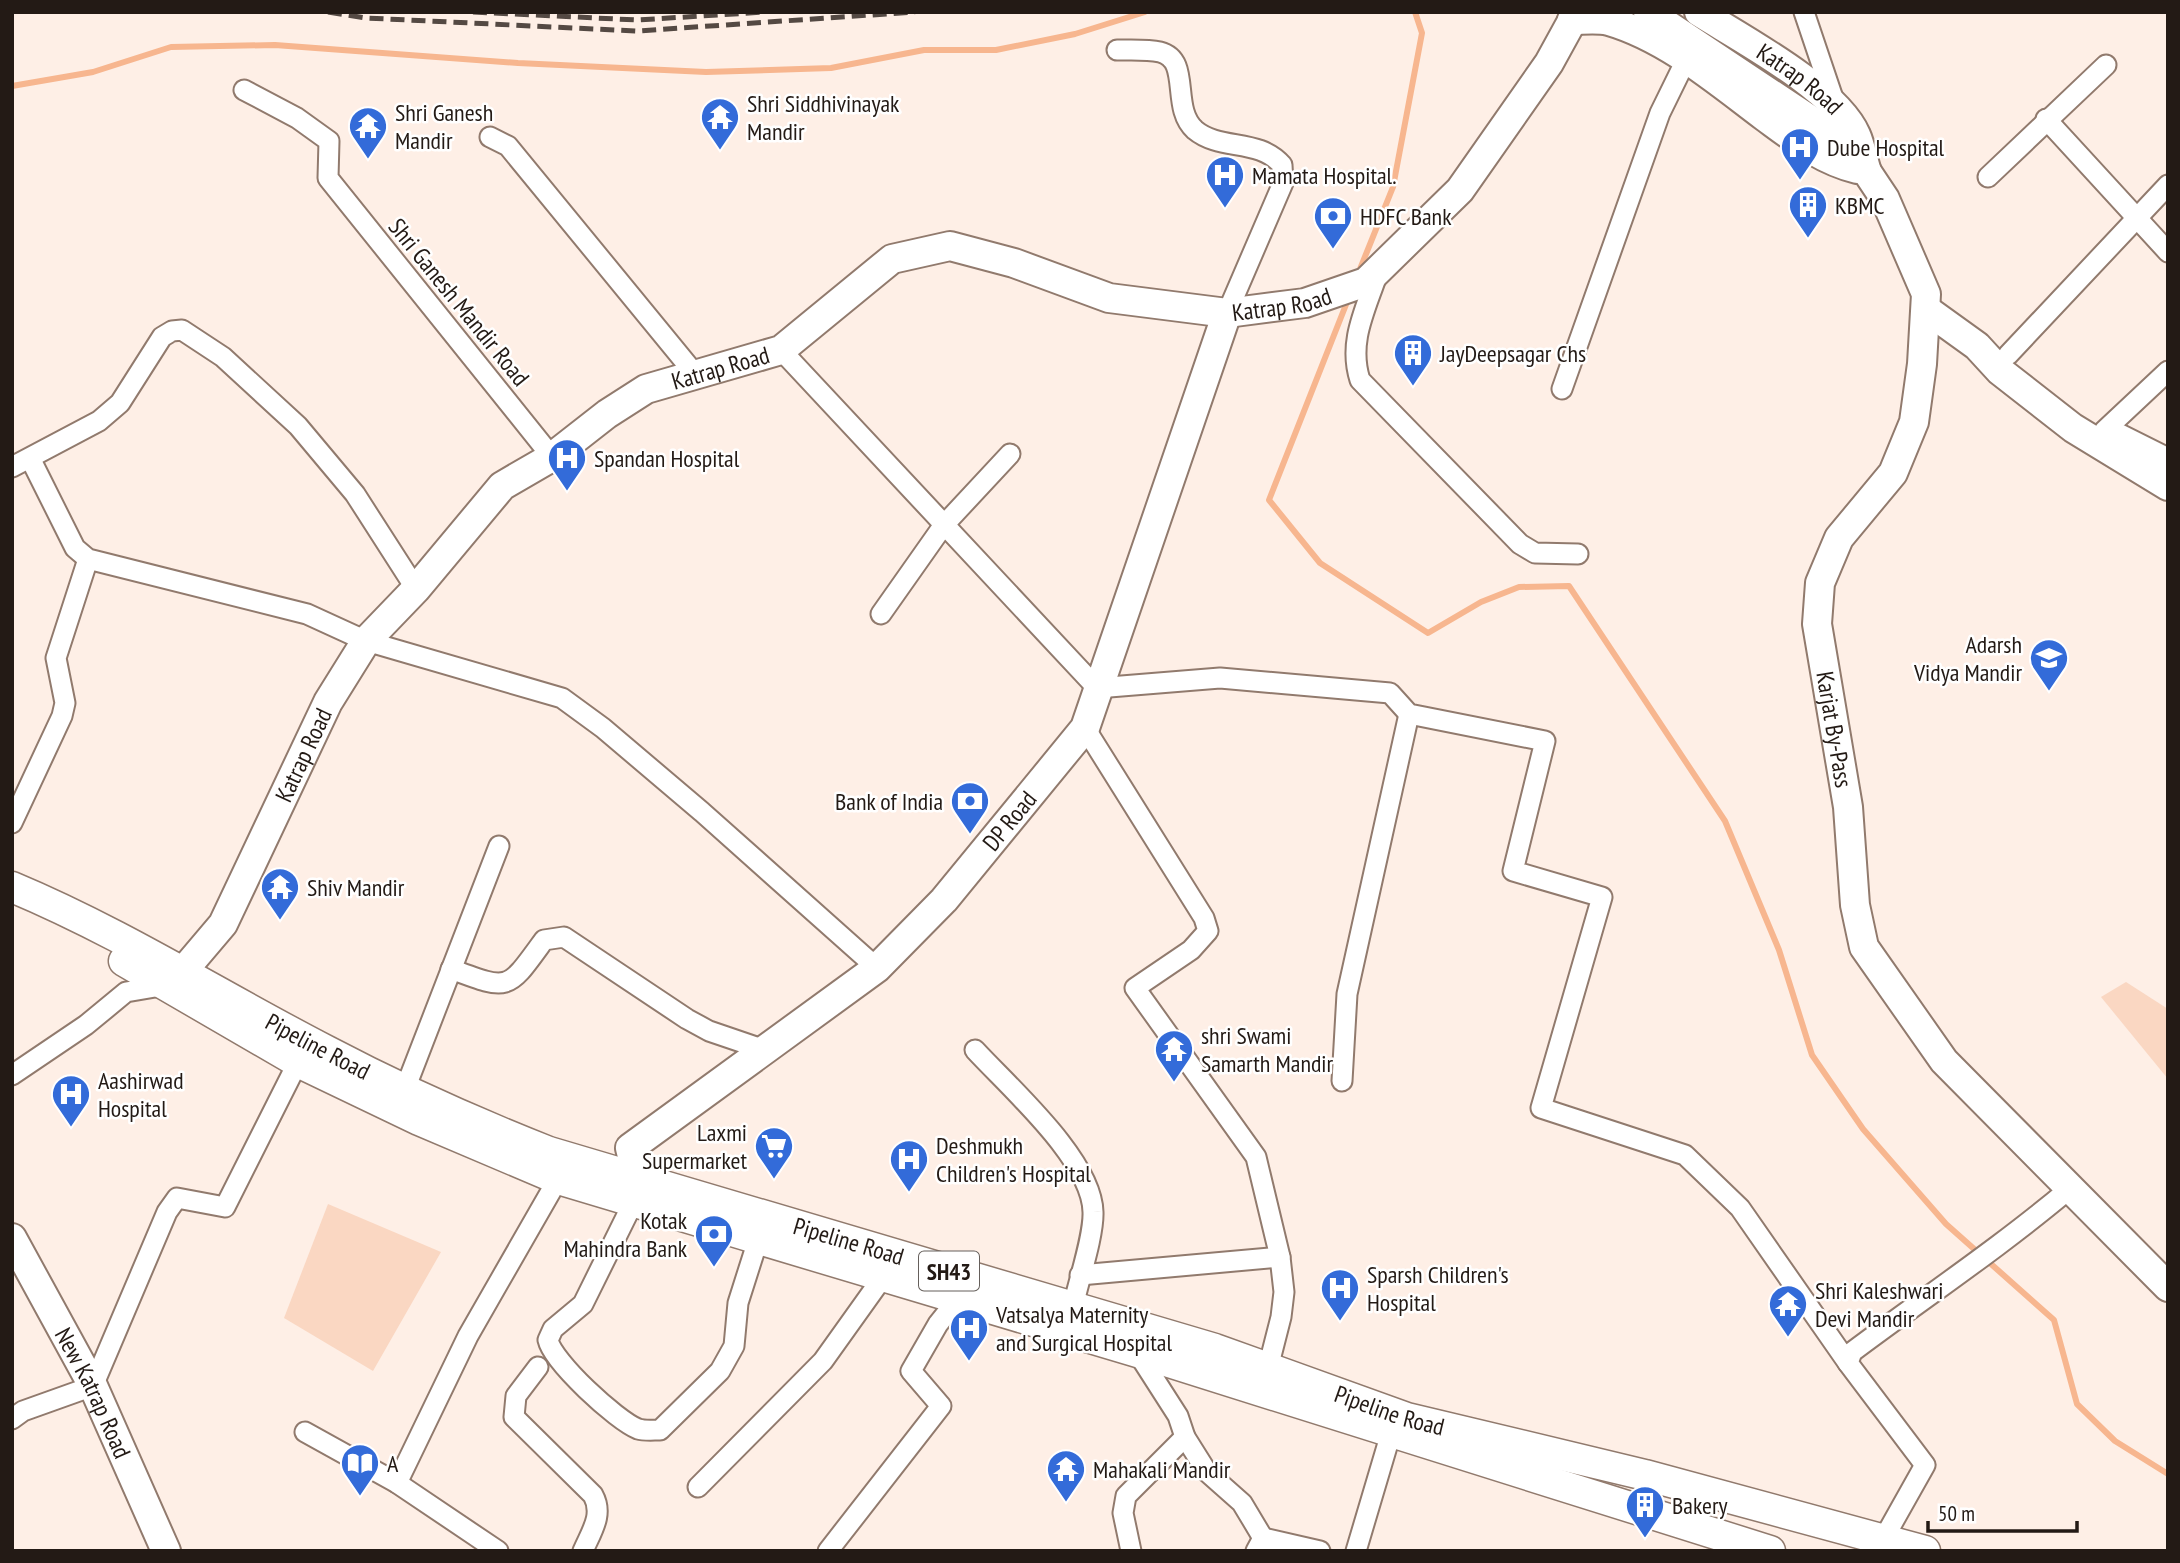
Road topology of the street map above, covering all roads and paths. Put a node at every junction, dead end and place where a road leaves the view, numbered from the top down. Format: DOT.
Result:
graph roads {
  1 [pos="1648,12"];
  2 [pos="1699,12"];
  3 [pos="1804,12"];
  4 [pos="1575,16"];
  5 [pos="1117,50"];
  6 [pos="1686,60"];
  7 [pos="2106,65"];
  8 [pos="244,90"];
  9 [pos="1835,105"];
  10 [pos="2046,119"];
  11 [pos="490,136"];
  12 [pos="1867,172"];
  13 [pos="1988,177"];
  14 [pos="2168,185"];
  15 [pos="2134,218"];
  16 [pos="2168,252"];
  17 [pos="1372,278"];
  18 [pos="1927,310"];
  19 [pos="1227,313"];
  20 [pos="1977,346"];
  21 [pos="780,350"];
  22 [pos="2008,355"];
  23 [pos="2168,371"];
  24 [pos="695,374"];
  25 [pos="1562,389"];
  26 [pos="2104,431"];
  27 [pos="1010,454"];
  28 [pos="552,457"];
  29 [pos="31,460"];
  30 [pos="2168,463"];
  31 [pos="12,467"];
  32 [pos="2168,486"];
  33 [pos="943,526"];
  34 [pos="1578,554"];
  35 [pos="88,559"];
  36 [pos="416,589"];
  37 [pos="881,614"];
  38 [pos="366,641"];
  39 [pos="1097,688"];
  40 [pos="1409,714"];
  41 [pos="1085,728"];
  42 [pos="12,823"];
  43 [pos="499,846"];
  44 [pos="12,887"];
  45 [pos="12,909"];
  46 [pos="877,968"];
  47 [pos="451,969"];
  48 [pos="175,978"];
  49 [pos="765,1050"];
  50 [pos="975,1050"];
  51 [pos="298,1062"];
  52 [pos="12,1074"];
  53 [pos="1342,1081"];
  54 [pos="405,1089"];
  55 [pos="596,1164"];
  56 [pos="633,1175"];
  57 [pos="558,1179"];
  58 [pos="2068,1189"];
  59 [pos="12,1238"];
  60 [pos="758,1240"];
  61 [pos="1280,1256"];
  62 [pos="1080,1275"];
  63 [pos="883,1277"];
  64 [pos="2168,1287"];
  65 [pos="958,1299"];
  66 [pos="1073,1307"];
  67 [pos="1137,1352"];
  68 [pos="1848,1363"];
  69 [pos="538,1367"];
  70 [pos="1268,1368"];
  71 [pos="93,1386"];
  72 [pos="12,1419"];
  73 [pos="305,1432"];
  74 [pos="1391,1433"];
  75 [pos="1185,1437"];
  76 [pos="397,1483"];
  77 [pos="698,1487"];
  78 [pos="1259,1544"];
  79 [pos="1883,1544"];
  80 [pos="163,1549"];
  81 [pos="498,1551"];
  82 [pos="583,1551"];
  83 [pos="828,1551"];
  84 [pos="1131,1551"];
  85 [pos="1320,1551"];
  86 [pos="1356,1551"];
  87 [pos="1769,1551"];
  88 [pos="1925,1551"];
  1 -- 12 [label="main road, Karjat By-Pass"];
  2 -- 9 [label="main road, Katrap Road"];
  3 -- 9 [label="street"];
  4 -- 6 [label="main road"];
  4 -- 17 [label="main road, Katrap Road"];
  5 -- 19 [label="street"];
  6 -- 12 [label="main road"];
  6 -- 25 [label="street"];
  7 -- 10 [label="street"];
  8 -- 28 [label="street, Shri Ganesh Mandir Road"];
  9 -- 12 [label="main road, Katrap Road"];
  10 -- 13 [label="street"];
  10 -- 15 [label="street"];
  11 -- 24 [label="street"];
  12 -- 18 [label="main road, Karjat By-Pass"];
  14 -- 15 [label="street"];
  15 -- 16 [label="street"];
  15 -- 22 [label="street"];
  17 -- 19 [label="main road, Katrap Road"];
  17 -- 34 [label="street"];
  18 -- 20 [label="main road"];
  18 -- 58 [label="main road, Karjat By-Pass"];
  19 -- 21 [label="main road, Katrap Road"];
  19 -- 39 [label="main road, DP Road"];
  20 -- 22 [label="main road"];
  20 -- 32 [label="main road"];
  21 -- 24 [label="main road, Katrap Road"];
  21 -- 33 [label="street"];
  22 -- 26 [label="main road"];
  23 -- 26 [label="street"];
  24 -- 28 [label="main road, Katrap Road"];
  26 -- 30 [label="main road"];
  27 -- 33 [label="street"];
  28 -- 36 [label="main road, Katrap Road"];
  29 -- 31 [label="street"];
  29 -- 35 [label="street"];
  29 -- 36 [label="street"];
  33 -- 37 [label="street"];
  33 -- 39 [label="street"];
  35 -- 38 [label="street"];
  35 -- 42 [label="street"];
  36 -- 38 [label="main road, Katrap Road"];
  38 -- 46 [label="street"];
  38 -- 48 [label="main road, Katrap Road"];
  39 -- 40 [label="street"];
  39 -- 41 [label="main road, DP Road"];
  40 -- 53 [label="street"];
  40 -- 68 [label="street"];
  41 -- 46 [label="main road, DP Road"];
  41 -- 61 [label="street"];
  43 -- 47 [label="street"];
  44 -- 48 [label="main road, Pipeline Road / SH43"];
  45 -- 48 [label="main road, Pipeline Road / SH43"];
  46 -- 49 [label="main road, DP Road"];
  47 -- 49 [label="street"];
  47 -- 54 [label="street"];
  48 -- 51 [label="main road, Pipeline Road / SH43"];
  48 -- 52 [label="street"];
  48 -- 54 [label="main road, Pipeline Road / SH43"];
  49 -- 56 [label="main road, DP Road"];
  50 -- 62 [label="street"];
  51 -- 57 [label="main road, Pipeline Road / SH43"];
  51 -- 71 [label="street"];
  54 -- 55 [label="main road, Pipeline Road / SH43"];
  55 -- 56 [label="main road, Pipeline Road / SH43"];
  55 -- 57 [label="main road"];
  56 -- 57 [label="main road, Pipeline Road / SH43"];
  56 -- 60 [label="main road, Pipeline Road / SH43"];
  56 -- 60 [label="street"];
  56 -- 66 [label="main road, Pipeline Road / SH43"];
  57 -- 76 [label="street"];
  58 -- 64 [label="main road, Karjat By-Pass"];
  58 -- 68 [label="street"];
  59 -- 71 [label="main road, New Katrap Road"];
  60 -- 63 [label="main road, Pipeline Road / SH43"];
  61 -- 62 [label="street"];
  61 -- 70 [label="street"];
  62 -- 66 [label="street"];
  63 -- 65 [label="main road, Pipeline Road / SH43"];
  63 -- 77 [label="street"];
  65 -- 67 [label="main road, Pipeline Road / SH43"];
  65 -- 83 [label="street"];
  66 -- 70 [label="main road, Pipeline Road / SH43"];
  67 -- 74 [label="main road, Pipeline Road / SH43"];
  67 -- 75 [label="street"];
  68 -- 79 [label="street"];
  69 -- 82 [label="street"];
  70 -- 79 [label="main road, Pipeline Road / SH43"];
  71 -- 72 [label="street"];
  71 -- 80 [label="main road, New Katrap Road"];
  73 -- 76 [label="street"];
  74 -- 86 [label="street"];
  74 -- 87 [label="main road, Pipeline Road / SH43"];
  75 -- 78 [label="street"];
  75 -- 84 [label="street"];
  76 -- 81 [label="street"];
  78 -- 85 [label="street"];
  79 -- 88 [label="main road, Pipeline Road / SH43"];
}
